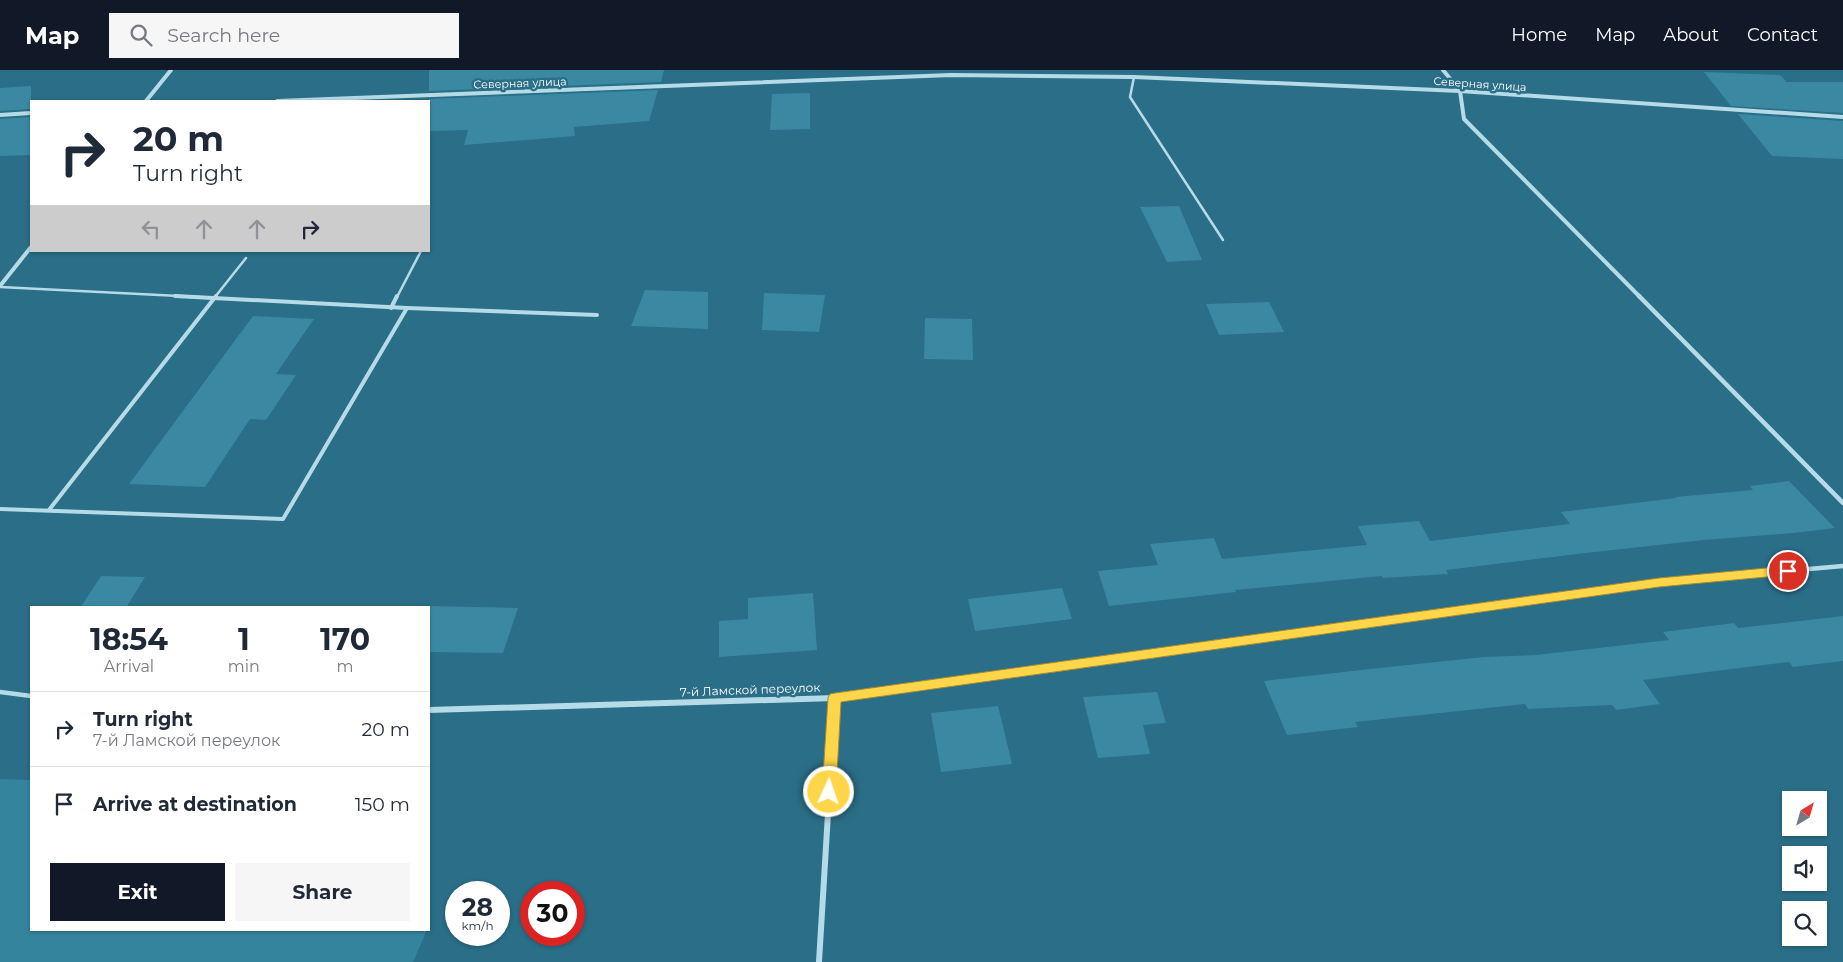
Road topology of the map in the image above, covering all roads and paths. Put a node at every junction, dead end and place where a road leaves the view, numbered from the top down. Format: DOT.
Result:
graph roads {
  1 [pos="171,70"];
  2 [pos="1443,70"];
  3 [pos="1134,76"];
  4 [pos="1460,91"];
  5 [pos="147,100"];
  6 [pos="302,100"];
  7 [pos="30,113"];
  8 [pos="0,115"];
  9 [pos="1843,117"];
  10 [pos="1222,240"];
  11 [pos="30,248"];
  12 [pos="420,252"];
  13 [pos="246,258"];
  14 [pos="0,287"];
  15 [pos="214,298"];
  16 [pos="391,308"];
  17 [pos="407,308"];
  18 [pos="597,315"];
  19 [pos="1843,503"];
  20 [pos="0,509"];
  21 [pos="49,511"];
  22 [pos="1843,566"];
  23 [pos="0,692"];
  24 [pos="30,696"];
  25 [pos="835,698"];
  26 [pos="430,710"];
  27 [pos="819,962"];
  1 -- 5 [label="street"];
  2 -- 4 [label="street"];
  3 -- 4 [label="street, Северная улица"];
  3 -- 6 [label="street, Северная улица"];
  3 -- 10 [label="lane"];
  4 -- 9 [label="street, Северная улица"];
  4 -- 19 [label="street"];
  7 -- 8 [label="street"];
  11 -- 14 [label="street"];
  12 -- 16 [label="lane"];
  13 -- 15 [label="lane"];
  14 -- 15 [label="lane"];
  15 -- 16 [label="lane"];
  15 -- 21 [label="lane"];
  16 -- 17 [label="lane"];
  17 -- 18 [label="lane"];
  17 -- 21 [label="lane"];
  20 -- 21 [label="lane"];
  22 -- 25 [label="street, 7-й Ламской переулок"];
  23 -- 24 [label="lane"];
  25 -- 26 [label="street, 7-й Ламской переулок"];
  25 -- 27 [label="street"];
}
